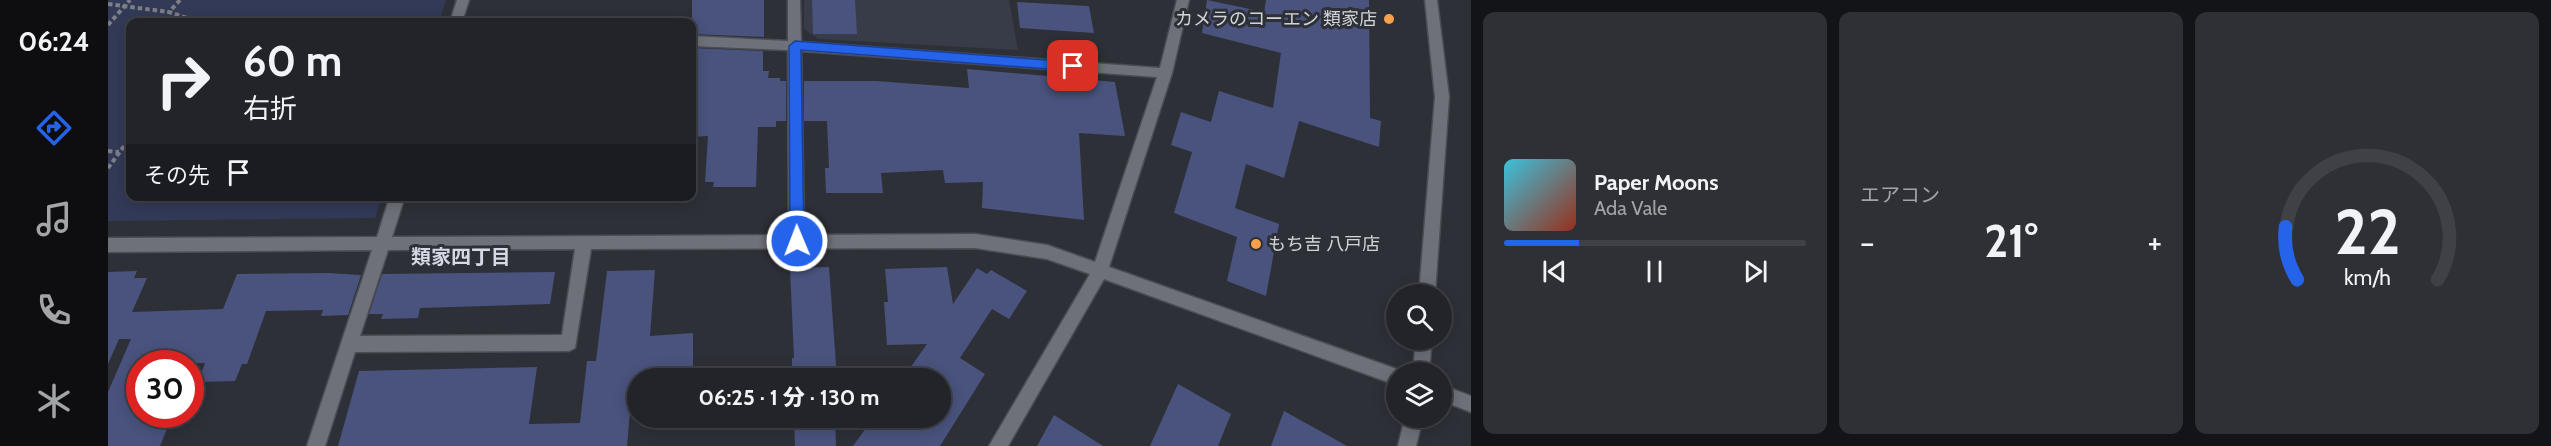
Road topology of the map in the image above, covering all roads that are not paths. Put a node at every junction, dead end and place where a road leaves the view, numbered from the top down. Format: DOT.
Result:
graph roads {
  1 [pos="463,0"];
  2 [pos="794,0"];
  3 [pos="1183,0"];
  4 [pos="1431,0"];
  5 [pos="457,18"];
  6 [pos="696,41"];
  7 [pos="795,46"];
  8 [pos="1165,73"];
  9 [pos="396,201"];
  10 [pos="797,241"];
  11 [pos="584,242"];
  12 [pos="382,244"];
  13 [pos="108,245"];
  14 [pos="1100,271"];
  15 [pos="1428,284"];
  16 [pos="350,344"];
  17 [pos="1386,373"];
  18 [pos="1452,397"];
  19 [pos="1471,404"];
  20 [pos="1411,428"];
  21 [pos="316,446"];
  22 [pos="998,446"];
  23 [pos="1407,446"];
  1 -- 5 [label="street"];
  2 -- 7 [label="street"];
  3 -- 8 [label="street"];
  4 -- 15 [label="street"];
  6 -- 7 [label="street"];
  7 -- 8 [label="street"];
  7 -- 10 [label="street"];
  8 -- 14 [label="street"];
  9 -- 12 [label="street"];
  10 -- 11 [label="street"];
  10 -- 14 [label="street"];
  11 -- 12 [label="street"];
  11 -- 16 [label="street"];
  12 -- 13 [label="street"];
  12 -- 16 [label="street"];
  14 -- 17 [label="street"];
  14 -- 22 [label="street"];
  16 -- 21 [label="street"];
  18 -- 19 [label="street"];
  20 -- 23 [label="street"];
}
